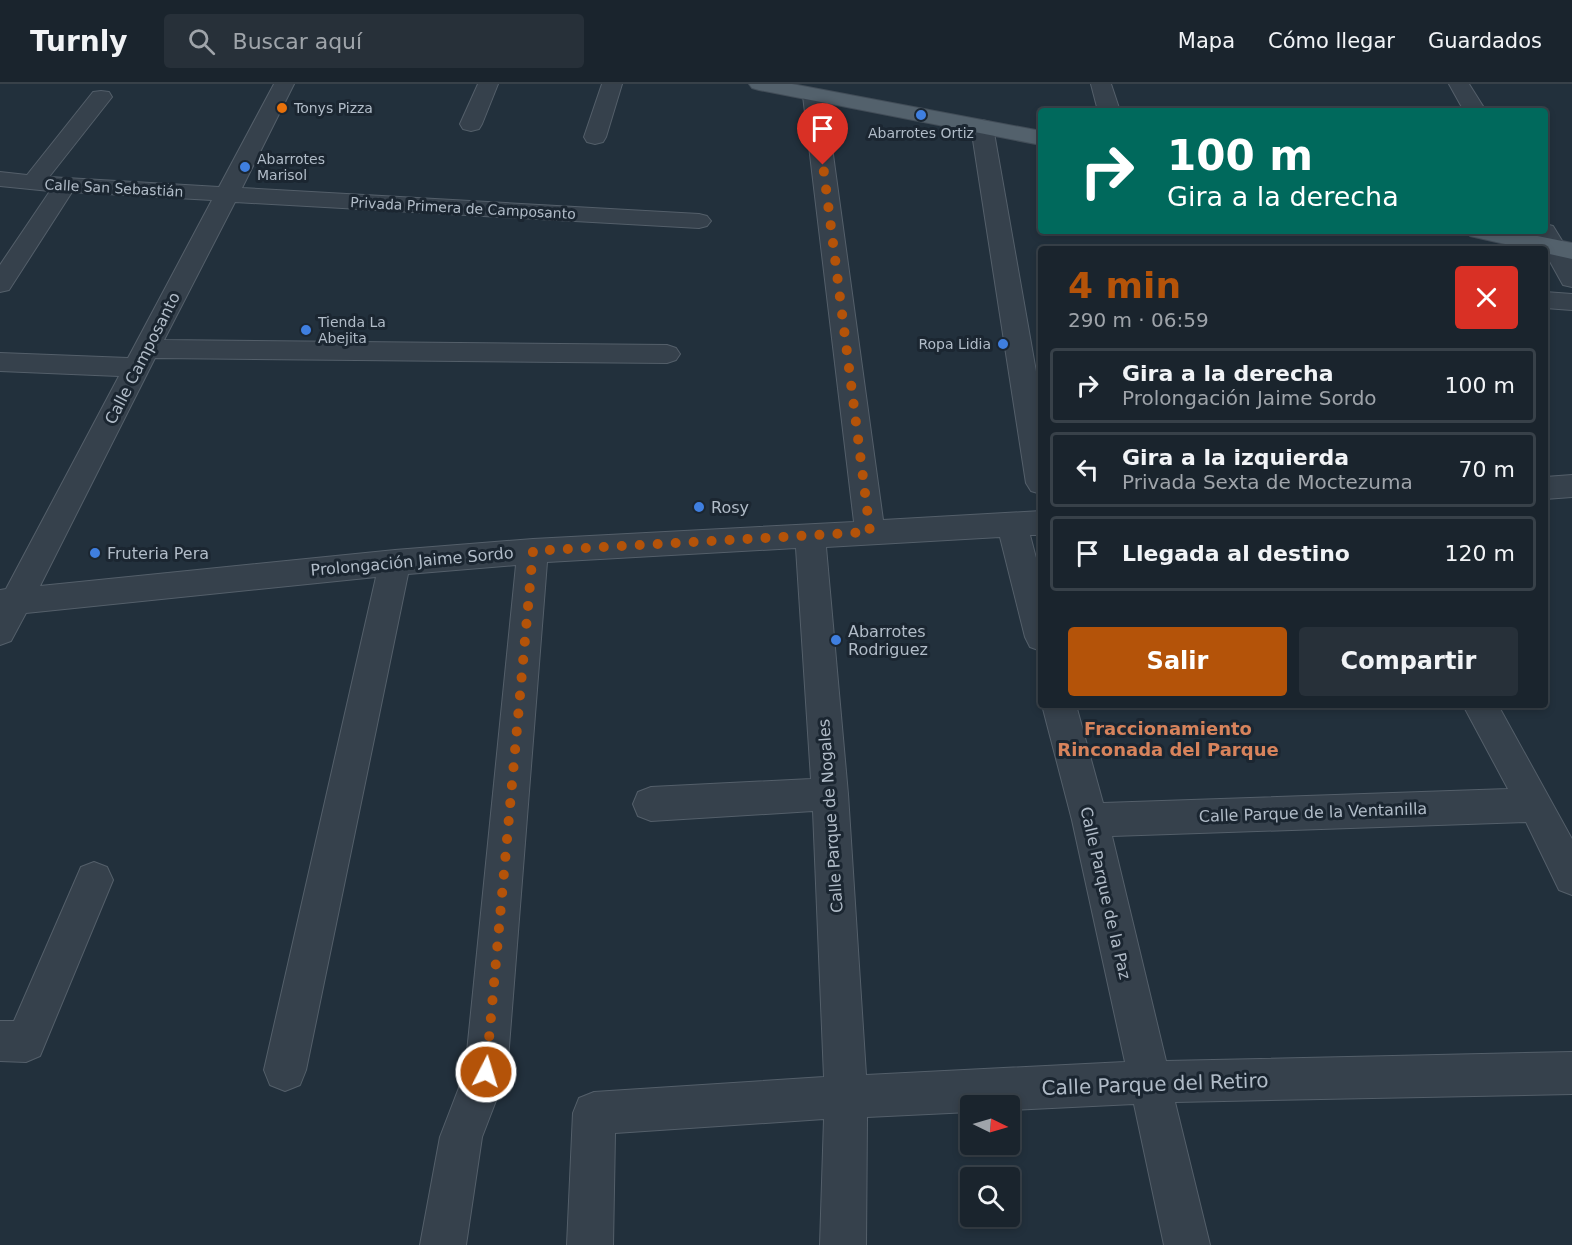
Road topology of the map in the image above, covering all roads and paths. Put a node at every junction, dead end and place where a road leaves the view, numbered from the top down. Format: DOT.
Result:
graph roads {
  1 [pos="284,84"];
  2 [pos="488,84"];
  3 [pos="612,84"];
  4 [pos="759,84"];
  5 [pos="1101,84"];
  6 [pos="1459,84"];
  7 [pos="814,96"];
  8 [pos="102,97"];
  9 [pos="1108,108"];
  10 [pos="1473,108"];
  11 [pos="471,124"];
  12 [pos="982,127"];
  13 [pos="595,137"];
  14 [pos="1038,137"];
  15 [pos="0,179"];
  16 [pos="32,183"];
  17 [pos="64,185"];
  18 [pos="227,194"];
  19 [pos="699,221"];
  20 [pos="1498,234"];
  21 [pos="1557,243"];
  22 [pos="1572,279"];
  23 [pos="0,284"];
  24 [pos="1548,300"];
  25 [pos="1572,302"];
  26 [pos="668,354"];
  27 [pos="142,358"];
  28 [pos="0,362"];
  29 [pos="1038,465"];
  30 [pos="1572,486"];
  31 [pos="1548,488"];
  32 [pos="1026,524"];
  33 [pos="870,532"];
  34 [pos="810,536"];
  35 [pos="533,551"];
  36 [pos="395,562"];
  37 [pos="8,603"];
  38 [pos="1038,614"];
  39 [pos="0,632"];
  40 [pos="1060,708"];
  41 [pos="1482,708"];
  42 [pos="830,794"];
  43 [pos="651,804"];
  44 [pos="1536,805"];
  45 [pos="1090,820"];
  46 [pos="1572,877"];
  47 [pos="94,880"];
  48 [pos="0,1041"];
  49 [pos="285,1070"];
  50 [pos="1572,1073"];
  51 [pos="1150,1082"];
  52 [pos="846,1097"];
  53 [pos="443,1245"];
  54 [pos="590,1245"];
  55 [pos="843,1245"];
  56 [pos="1187,1245"];
  1 -- 18 [label="street, Calle Camposanto"];
  2 -- 11 [label="street"];
  3 -- 13 [label="street"];
  4 -- 7 [label="main road"];
  5 -- 9 [label="street"];
  6 -- 10 [label="street"];
  7 -- 12 [label="main road"];
  7 -- 33 [label="street"];
  8 -- 16 [label="street"];
  12 -- 14 [label="main road"];
  12 -- 29 [label="street"];
  15 -- 16 [label="street, Calle San Sebastián"];
  16 -- 17 [label="street, Calle San Sebastián"];
  17 -- 18 [label="street, Calle San Sebastián"];
  17 -- 23 [label="street"];
  18 -- 19 [label="street, Privada Primera de Camposanto"];
  18 -- 27 [label="street, Calle Camposanto"];
  20 -- 21 [label="main road"];
  21 -- 22 [label="street"];
  24 -- 25 [label="street"];
  26 -- 27 [label="street"];
  27 -- 28 [label="street"];
  27 -- 37 [label="street, Calle Camposanto"];
  30 -- 31 [label="street"];
  32 -- 33 [label="street, Prolongación Jaime Sordo"];
  32 -- 38 [label="street"];
  33 -- 34 [label="street, Prolongación Jaime Sordo"];
  34 -- 35 [label="street, Prolongación Jaime Sordo"];
  34 -- 42 [label="street, Calle Parque de Nogales"];
  35 -- 36 [label="street, Prolongación Jaime Sordo"];
  35 -- 53 [label="street"];
  36 -- 37 [label="street, Prolongación Jaime Sordo"];
  36 -- 49 [label="street"];
  37 -- 39 [label="street, Calle Camposanto"];
  40 -- 45 [label="street, Calle Parque de la Paz"];
  41 -- 44 [label="street"];
  42 -- 43 [label="street"];
  42 -- 52 [label="street, Calle Parque de Nogales"];
  44 -- 45 [label="street, Calle Parque de la Ventanilla"];
  44 -- 46 [label="street"];
  45 -- 51 [label="street, Calle Parque de la Paz"];
  47 -- 48 [label="street"];
  50 -- 51 [label="street, Calle Parque del Retiro"];
  51 -- 52 [label="street, Calle Parque del Retiro"];
  51 -- 56 [label="street, Calle Parque de la Paz"];
  52 -- 54 [label="street, Calle Parque del Retiro"];
  52 -- 55 [label="street, Calle Parque de Nogales"];
}
